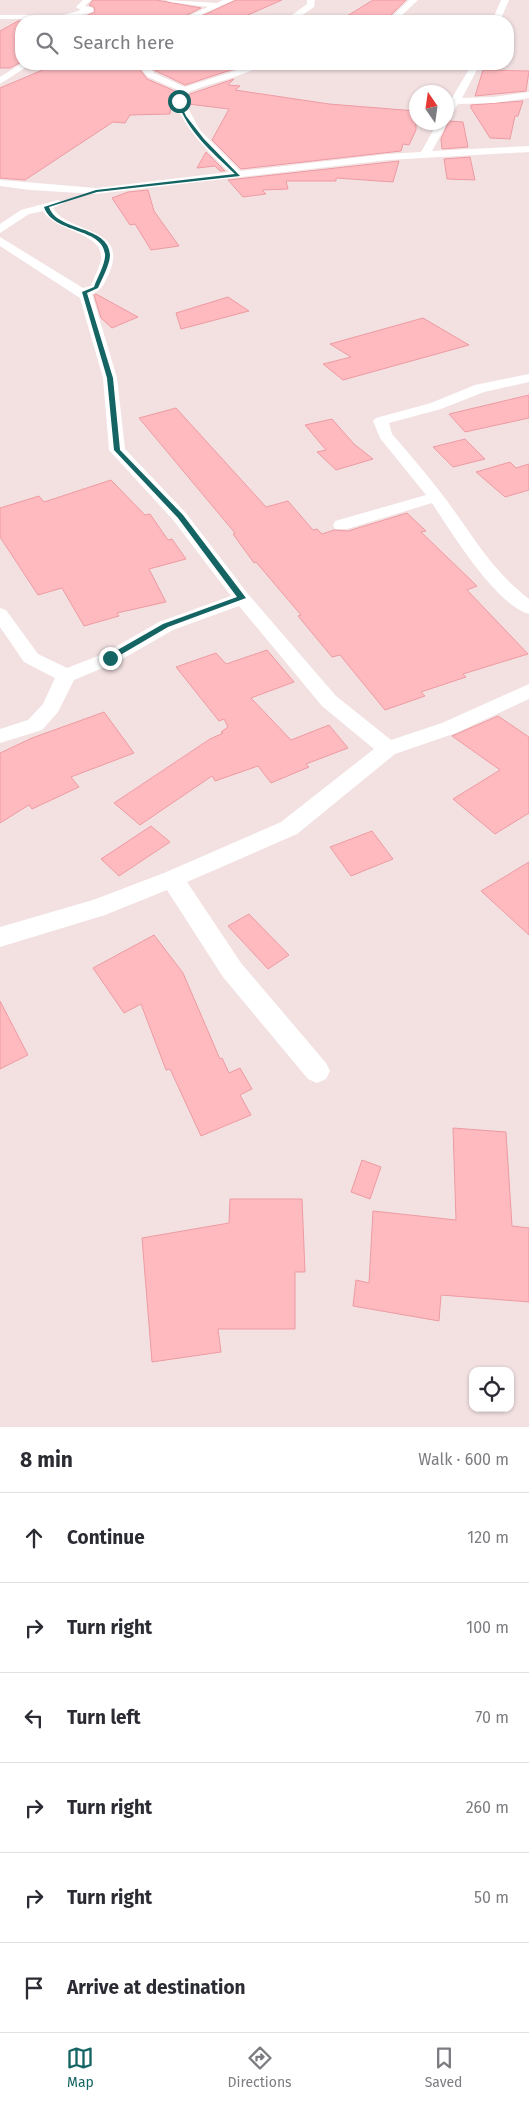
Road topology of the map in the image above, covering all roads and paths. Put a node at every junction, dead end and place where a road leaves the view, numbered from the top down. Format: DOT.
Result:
graph roads {
  1 [pos="87,0"];
  2 [pos="170,0"];
  3 [pos="230,0"];
  4 [pos="311,0"];
  5 [pos="414,0"];
  6 [pos="505,0"];
  7 [pos="218,5"];
  8 [pos="78,15"];
  9 [pos="195,15"];
  10 [pos="299,15"];
  11 [pos="398,15"];
  12 [pos="499,15"];
  13 [pos="0,17"];
  14 [pos="15,17"];
  15 [pos="16,70"];
  16 [pos="147,70"];
  17 [pos="246,70"];
  18 [pos="473,70"];
  19 [pos="2,78"];
  20 [pos="185,90"];
  21 [pos="529,95"];
  22 [pos="456,101"];
  23 [pos="454,104"];
  24 [pos="439,130"];
  25 [pos="529,149"];
  26 [pos="425,154"];
  27 [pos="238,175"];
  28 [pos="0,183"];
  29 [pos="96,191"];
  30 [pos="47,207"];
  31 [pos="7,211"];
  32 [pos="25,212"];
  33 [pos="0,229"];
  34 [pos="0,241"];
  35 [pos="86,296"];
  36 [pos="529,378"];
  37 [pos="436,497"];
  38 [pos="341,525"];
  39 [pos="242,598"];
  40 [pos="529,608"];
  41 [pos="0,614"];
  42 [pos="66,676"];
  43 [pos="529,691"];
  44 [pos="0,736"];
  45 [pos="388,749"];
  46 [pos="172,879"];
  47 [pos="0,937"];
  48 [pos="317,1071"];
  1 -- 8 [label="street"];
  2 -- 7 [label="street"];
  3 -- 7 [label="street"];
  4 -- 10 [label="street"];
  5 -- 11 [label="street"];
  6 -- 12 [label="street"];
  7 -- 9 [label="street"];
  13 -- 14 [label="street"];
  15 -- 19 [label="street"];
  16 -- 20 [label="street"];
  17 -- 20 [label="street"];
  18 -- 22 [label="street"];
  20 -- 27 [label="street"];
  21 -- 22 [label="street"];
  22 -- 23 [label="street"];
  24 -- 26 [label="street"];
  25 -- 26 [label="street"];
  26 -- 27 [label="street"];
  27 -- 29 [label="street"];
  28 -- 29 [label="street"];
  29 -- 30 [label="street"];
  30 -- 32 [label="street"];
  30 -- 35 [label="street"];
  31 -- 32 [label="street"];
  32 -- 33 [label="street"];
  34 -- 35 [label="street"];
  35 -- 39 [label="street"];
  36 -- 37 [label="street"];
  37 -- 38 [label="street"];
  37 -- 40 [label="street"];
  39 -- 42 [label="street"];
  39 -- 45 [label="street"];
  41 -- 42 [label="street"];
  42 -- 44 [label="street"];
  43 -- 45 [label="street"];
  45 -- 46 [label="street"];
  46 -- 47 [label="street"];
  46 -- 48 [label="street"];
}
